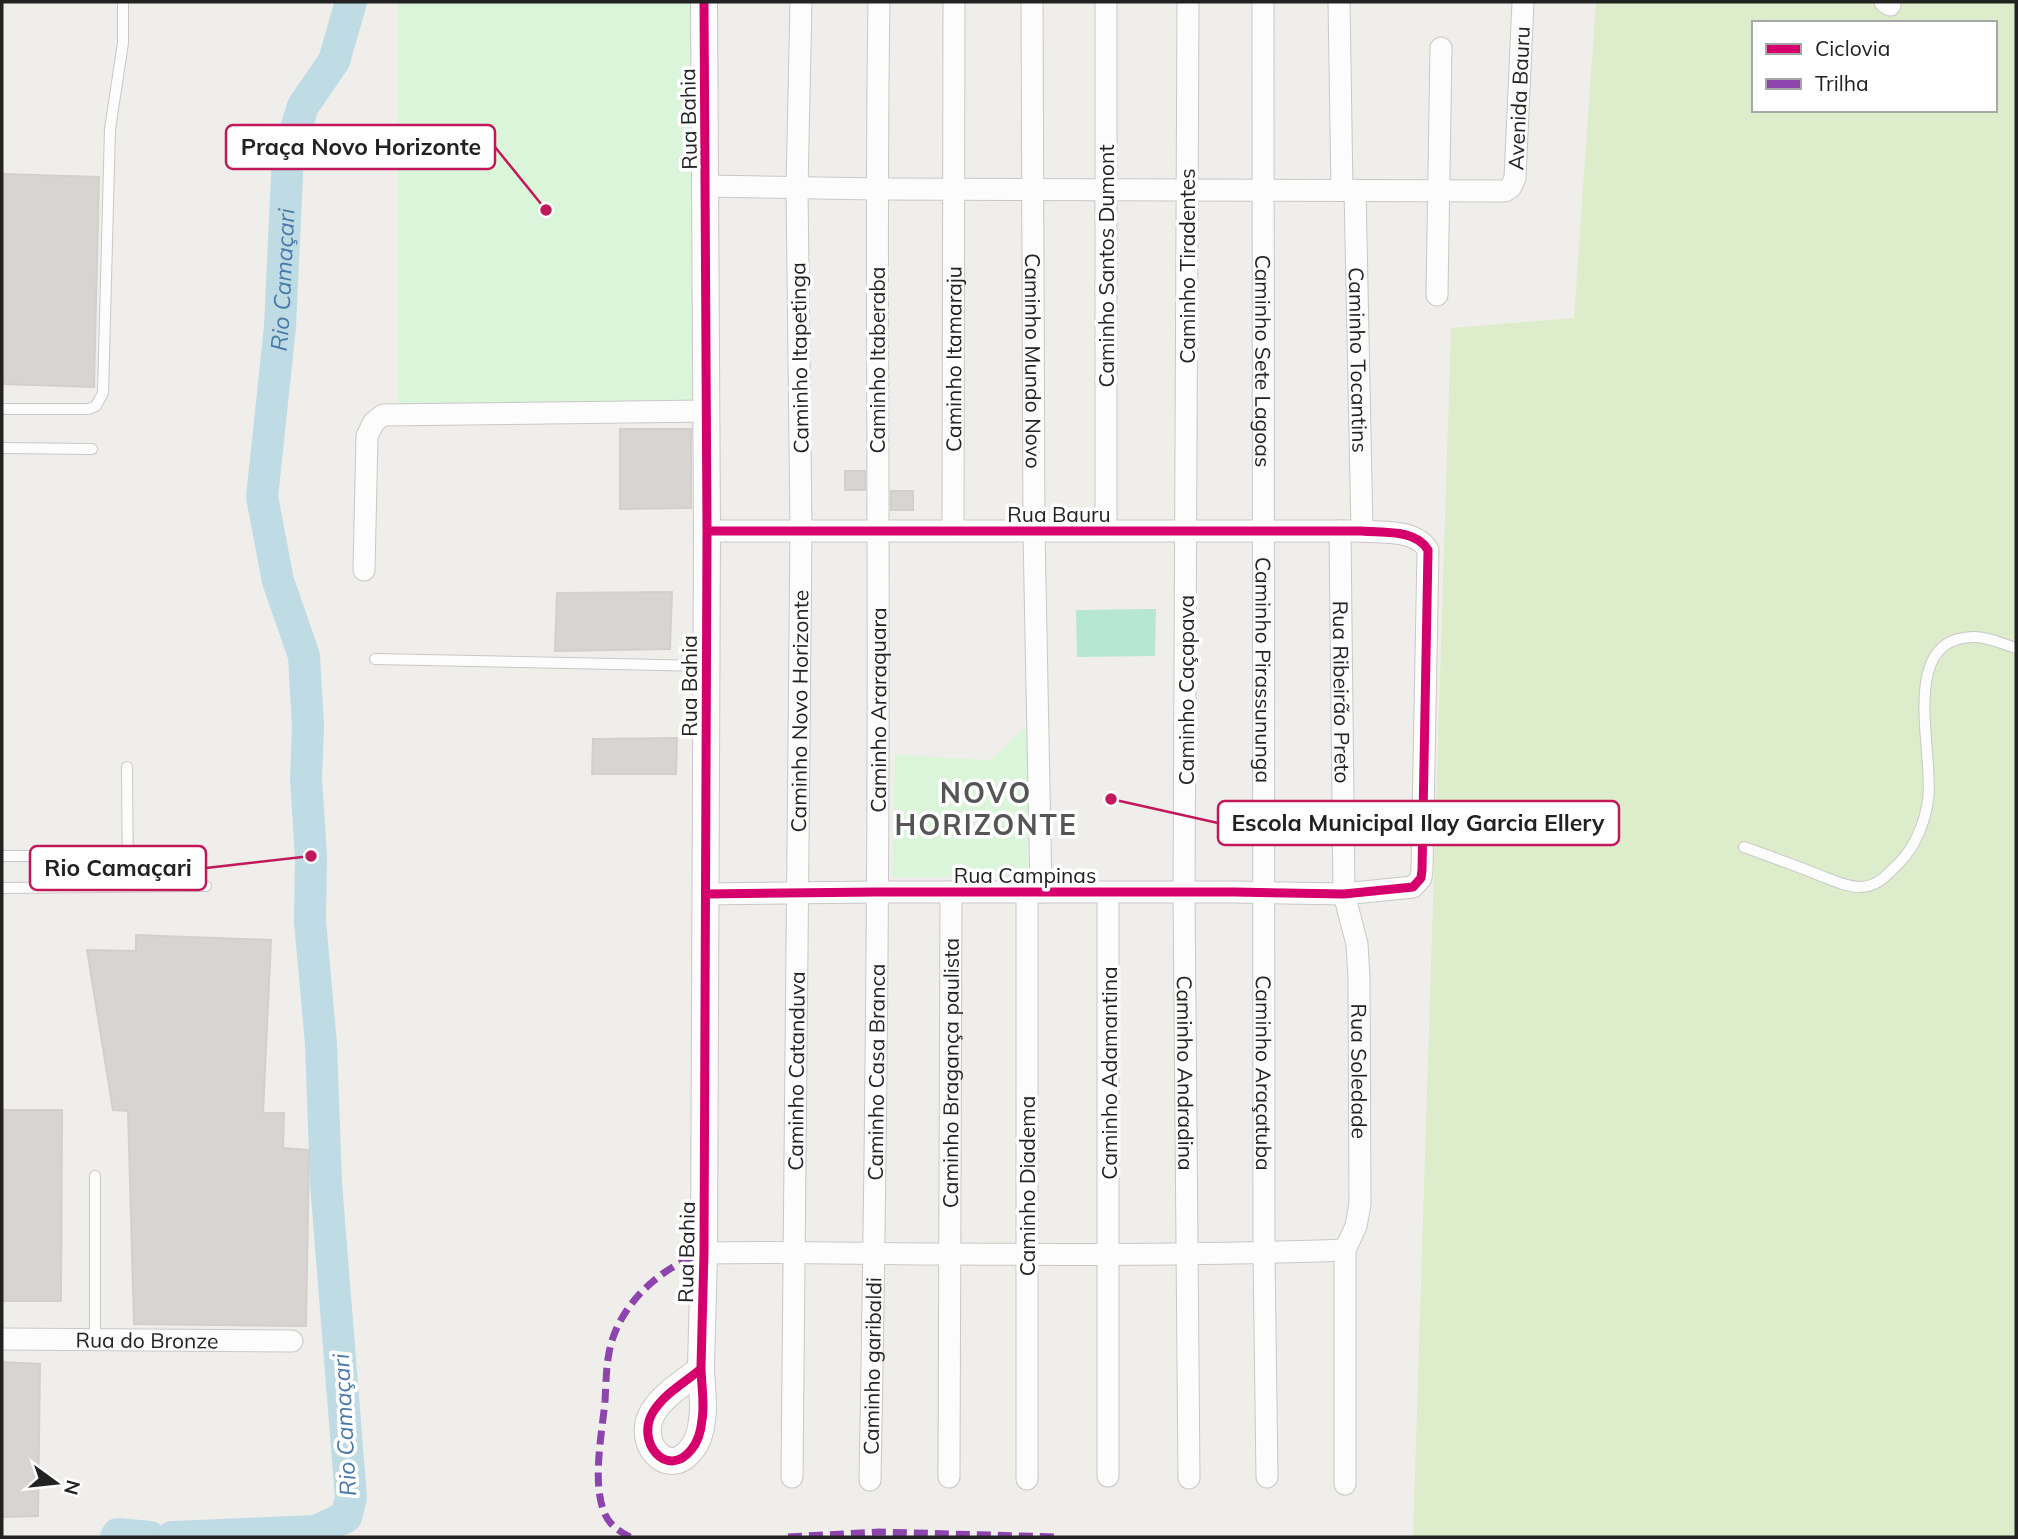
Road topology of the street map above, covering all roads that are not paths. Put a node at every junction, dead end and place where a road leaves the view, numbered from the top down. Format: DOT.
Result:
graph roads {
  1 [pos="123,2"];
  2 [pos="704,2"];
  3 [pos="801,2"];
  4 [pos="879,2"];
  5 [pos="954,2"];
  6 [pos="1032,2"];
  7 [pos="1106,2"];
  8 [pos="1188,2"];
  9 [pos="1263,2"];
  10 [pos="1339,2"];
  11 [pos="1523,2"];
  12 [pos="1441,48"];
  13 [pos="706,186"];
  14 [pos="797,188"];
  15 [pos="876,189"];
  16 [pos="955,189"];
  17 [pos="1032,190"];
  18 [pos="1106,190"];
  19 [pos="1263,190"];
  20 [pos="1348,190"];
  21 [pos="1437,190"];
  22 [pos="1188,191"];
  23 [pos="1437,295"];
  24 [pos="2,410"];
  25 [pos="707,411"];
  26 [pos="2,448"];
  27 [pos="92,449"];
  28 [pos="801,529"];
  29 [pos="878,530"];
  30 [pos="1187,530"];
  31 [pos="707,531"];
  32 [pos="953,531"];
  33 [pos="1106,531"];
  34 [pos="1340,531"];
  35 [pos="1362,531"];
  36 [pos="1034,532"];
  37 [pos="1262,532"];
  38 [pos="1411,535"];
  39 [pos="364,570"];
  40 [pos="2016,648"];
  41 [pos="375,659"];
  42 [pos="707,666"];
  43 [pos="127,767"];
  44 [pos="1744,847"];
  45 [pos="2,856"];
  46 [pos="206,886"];
  47 [pos="98,887"];
  48 [pos="128,887"];
  49 [pos="2,888"];
  50 [pos="797,892"];
  51 [pos="876,892"];
  52 [pos="951,892"];
  53 [pos="1034,892"];
  54 [pos="1108,893"];
  55 [pos="1184,893"];
  56 [pos="1264,893"];
  57 [pos="706,894"];
  58 [pos="1344,894"];
  59 [pos="95,1176"];
  60 [pos="1345,1250"];
  61 [pos="794,1251"];
  62 [pos="874,1252"];
  63 [pos="1188,1252"];
  64 [pos="704,1253"];
  65 [pos="1264,1253"];
  66 [pos="950,1254"];
  67 [pos="1027,1254"];
  68 [pos="1109,1254"];
  69 [pos="2,1339"];
  70 [pos="95,1340"];
  71 [pos="292,1341"];
  72 [pos="701,1369"];
  73 [pos="1108,1476"];
  74 [pos="792,1477"];
  75 [pos="949,1477"];
  76 [pos="1268,1477"];
  77 [pos="1189,1478"];
  78 [pos="1027,1479"];
  79 [pos="870,1480"];
  80 [pos="1345,1484"];
  1 -- 24 [label="lane"];
  2 -- 13 [label="street, Rua Bahia"];
  3 -- 14 [label="street, Caminho Itapetinga"];
  4 -- 15 [label="street, Caminho Itaberaba"];
  5 -- 16 [label="street, Caminho Itamaraju"];
  6 -- 17 [label="street, Caminho Mundo Novo"];
  7 -- 18 [label="street, Caminho Santos Dumont"];
  8 -- 22 [label="street, Caminho Tiradentes"];
  9 -- 19 [label="street, Caminho Sete Lagoas"];
  10 -- 20 [label="street, Caminho Tocantins"];
  11 -- 21 [label="street, Avenida Bauru"];
  12 -- 21 [label="street"];
  13 -- 14 [label="street"];
  13 -- 25 [label="street, Rua Bahia"];
  14 -- 15 [label="street"];
  14 -- 28 [label="street, Caminho Itapetinga"];
  15 -- 16 [label="street"];
  15 -- 29 [label="street, Caminho Itaberaba"];
  16 -- 17 [label="street"];
  16 -- 32 [label="street, Caminho Itamaraju"];
  17 -- 18 [label="street"];
  17 -- 36 [label="street, Caminho Mundo Novo"];
  18 -- 22 [label="street"];
  18 -- 33 [label="street, Caminho Santos Dumont"];
  19 -- 20 [label="street"];
  19 -- 22 [label="street"];
  19 -- 37 [label="street, Caminho Sete Lagoas"];
  20 -- 21 [label="street"];
  20 -- 35 [label="street, Caminho Tocantins"];
  21 -- 23 [label="street"];
  22 -- 30 [label="street, Caminho Tiradentes"];
  25 -- 31 [label="street, Rua Bahia"];
  25 -- 39 [label="street"];
  26 -- 27 [label="lane"];
  28 -- 29 [label="street, Rua Bauru"];
  28 -- 31 [label="street, Rua Bauru"];
  28 -- 50 [label="street, Caminho Novo Horizonte"];
  29 -- 32 [label="street, Rua Bauru"];
  29 -- 51 [label="street, Caminho Araraquara"];
  30 -- 33 [label="street, Rua Bauru"];
  30 -- 37 [label="street, Rua Bauru"];
  30 -- 55 [label="street, Caminho Caçapava"];
  31 -- 42 [label="street, Rua Bahia"];
  32 -- 36 [label="street, Rua Bauru"];
  33 -- 36 [label="street, Rua Bauru"];
  34 -- 35 [label="street, Rua Bauru"];
  34 -- 37 [label="street, Rua Bauru"];
  34 -- 58 [label="street, Rua Ribeirão Preto"];
  35 -- 38 [label="street, Rua Bauru"];
  36 -- 53 [label="street, Caminho Mundo Novo"];
  37 -- 56 [label="street, Caminho Pirassununga"];
  38 -- 58 [label="street, Rua Campinas"];
  40 -- 44 [label="lane"];
  41 -- 42 [label="lane"];
  42 -- 57 [label="street, Rua Bahia"];
  43 -- 48 [label="lane"];
  45 -- 47 [label="lane"];
  46 -- 48 [label="lane"];
  47 -- 48 [label="lane"];
  47 -- 49 [label="lane"];
  50 -- 51 [label="street, Rua Campinas"];
  50 -- 57 [label="street, Rua Campinas"];
  50 -- 61 [label="street, Caminho Catanduva"];
  51 -- 52 [label="street, Rua Campinas"];
  51 -- 62 [label="street, Caminho Casa Branca"];
  52 -- 53 [label="street, Rua Campinas"];
  52 -- 66 [label="street, Caminho Bragança paulista"];
  53 -- 54 [label="street, Rua Campinas"];
  53 -- 67 [label="street, Caminho Diadema"];
  54 -- 55 [label="street, Rua Campinas"];
  54 -- 68 [label="street, Caminho Adamantina"];
  55 -- 56 [label="street, Rua Campinas"];
  55 -- 63 [label="street, Caminho Andradina"];
  56 -- 58 [label="street, Rua Campinas"];
  56 -- 65 [label="street, Caminho Araçatuba"];
  57 -- 64 [label="street, Rua Bahia"];
  58 -- 60 [label="street, Rua Soledade"];
  59 -- 70 [label="lane"];
  60 -- 65 [label="street"];
  60 -- 80 [label="street"];
  61 -- 62 [label="street"];
  61 -- 64 [label="street"];
  61 -- 74 [label="street, Caminho Catanduva"];
  62 -- 66 [label="street"];
  62 -- 79 [label="street, Caminho garibaldi"];
  63 -- 65 [label="street"];
  63 -- 68 [label="street"];
  63 -- 77 [label="street, Caminho Andradina"];
  64 -- 72 [label="street, Rua Bahia"];
  65 -- 76 [label="street, Caminho Araçatuba"];
  66 -- 67 [label="street"];
  66 -- 75 [label="street, Caminho Bragança paulista"];
  67 -- 68 [label="street"];
  67 -- 78 [label="street, Caminho Diadema"];
  68 -- 73 [label="street, Caminho Adamantina"];
  69 -- 70 [label="street, Rua do Bronze"];
  70 -- 71 [label="street, Rua do Bronze"];
}
